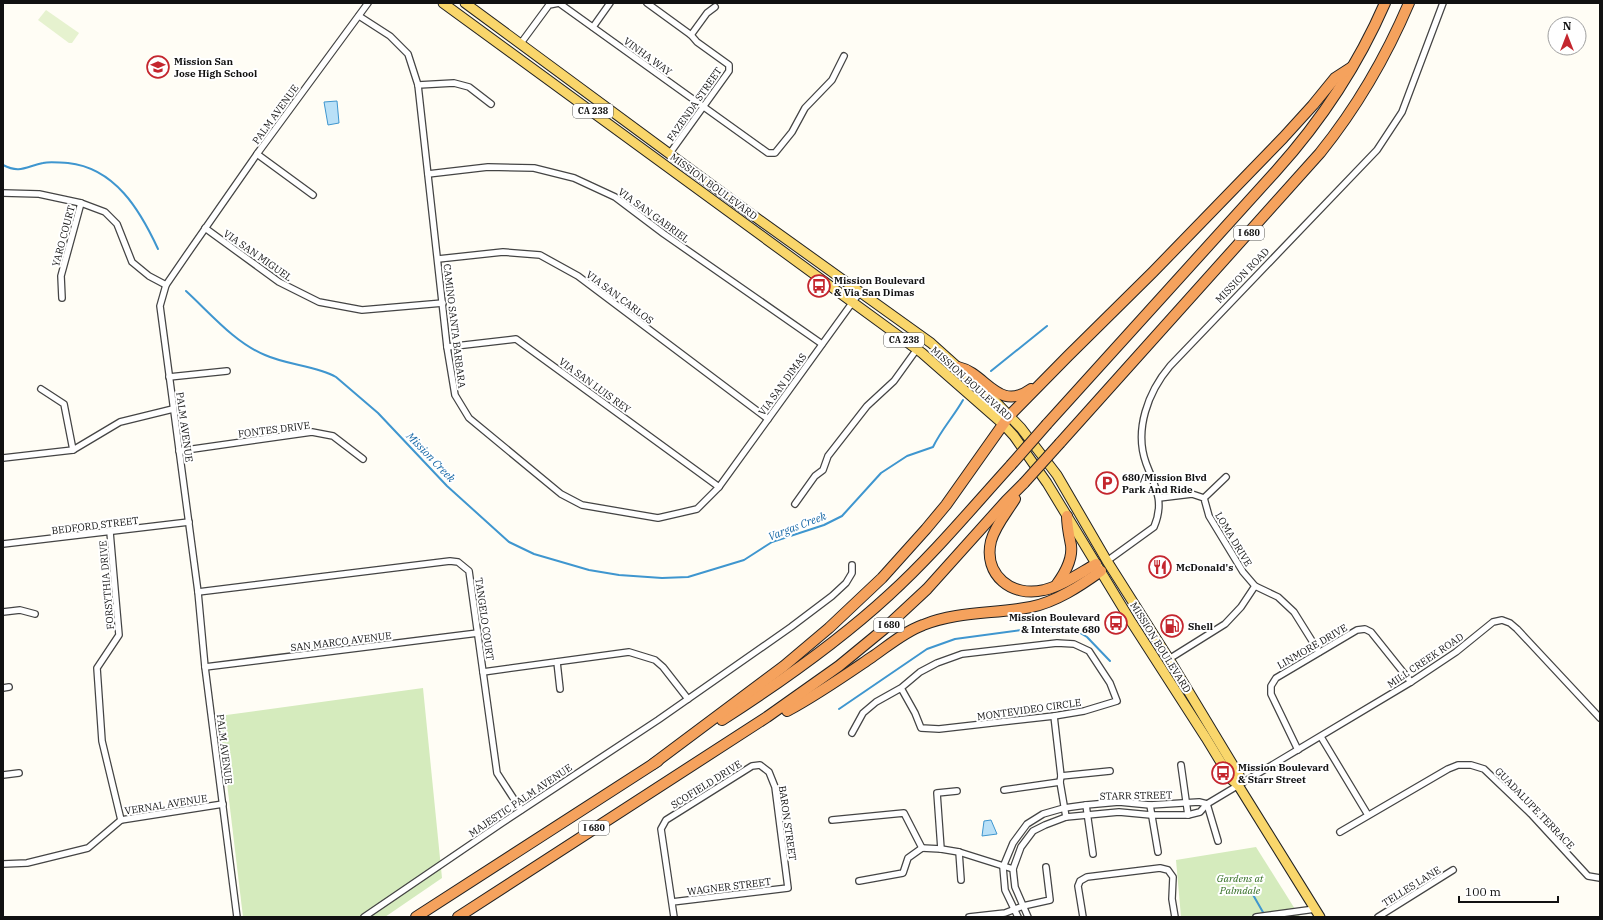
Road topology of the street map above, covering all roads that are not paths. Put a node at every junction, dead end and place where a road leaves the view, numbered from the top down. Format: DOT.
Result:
graph roads {
  1 [pos="368,3"];
  2 [pos="443,3"];
  3 [pos="465,3"];
  4 [pos="610,3"];
  5 [pos="647,3"];
  6 [pos="1385,3"];
  7 [pos="1410,3"];
  8 [pos="1443,3"];
  9 [pos="715,7"];
  10 [pos="359,16"];
  11 [pos="593,27"];
  12 [pos="691,35"];
  13 [pos="521,43"];
  14 [pos="844,56"];
  15 [pos="1352,67"];
  16 [pos="418,86"];
  17 [pos="491,104"];
  18 [pos="703,106"];
  19 [pos="670,153"];
  20 [pos="257,154"];
  21 [pos="428,174"];
  22 [pos="3,193"];
  23 [pos="313,195"];
  24 [pos="81,203"];
  25 [pos="205,228"];
  26 [pos="438,259"];
  27 [pos="166,285"];
  28 [pos="860,292"];
  29 [pos="62,298"];
  30 [pos="853,301"];
  31 [pos="442,303"];
  32 [pos="822,344"];
  33 [pos="447,347"];
  34 [pos="917,349"];
  35 [pos="958,367"];
  36 [pos="227,372"];
  37 [pos="169,377"];
  38 [pos="1044,380"];
  39 [pos="41,389"];
  40 [pos="173,409"];
  41 [pos="768,419"];
  42 [pos="1006,420"];
  43 [pos="72,450"];
  44 [pos="179,451"];
  45 [pos="3,458"];
  46 [pos="363,459"];
  47 [pos="1226,477"];
  48 [pos="1024,483"];
  49 [pos="719,487"];
  50 [pos="1159,498"];
  51 [pos="1204,498"];
  52 [pos="794,504"];
  53 [pos="1067,516"];
  54 [pos="189,522"];
  55 [pos="110,532"];
  56 [pos="3,544"];
  57 [pos="1107,561"];
  58 [pos="852,565"];
  59 [pos="1098,567"];
  60 [pos="1255,586"];
  61 [pos="1054,587"];
  62 [pos="198,592"];
  63 [pos="3,612"];
  64 [pos="35,614"];
  65 [pos="478,633"];
  66 [pos="1319,652"];
  67 [pos="1169,659"];
  68 [pos="557,662"];
  69 [pos="205,667"];
  70 [pos="483,672"];
  71 [pos="1412,682"];
  72 [pos="901,688"];
  73 [pos="560,689"];
  74 [pos="688,699"];
  75 [pos="1054,716"];
  76 [pos="1600,718"];
  77 [pos="852,733"];
  78 [pos="1321,737"];
  79 [pos="730,741"];
  80 [pos="1298,750"];
  81 [pos="653,764"];
  82 [pos="760,765"];
  83 [pos="1181,765"];
  84 [pos="1110,771"];
  85 [pos="19,773"];
  86 [pos="3,775"];
  87 [pos="1061,776"];
  88 [pos="1060,782"];
  89 [pos="1238,785"];
  90 [pos="1004,790"];
  91 [pos="957,791"];
  92 [pos="1186,803"];
  93 [pos="222,804"];
  94 [pos="1207,804"];
  95 [pos="1086,805"];
  96 [pos="1150,805"];
  97 [pos="1064,808"];
  98 [pos="521,810"];
  99 [pos="1087,815"];
  100 [pos="1151,815"];
  101 [pos="1188,815"];
  102 [pos="1368,816"];
  103 [pos="1066,817"];
  104 [pos="121,820"];
  105 [pos="832,820"];
  106 [pos="1340,832"];
  107 [pos="1218,841"];
  108 [pos="922,848"];
  109 [pos="941,849"];
  110 [pos="959,852"];
  111 [pos="1158,852"];
  112 [pos="1093,854"];
  113 [pos="3,864"];
  114 [pos="1003,867"];
  115 [pos="1046,867"];
  116 [pos="1013,869"];
  117 [pos="1453,870"];
  118 [pos="1600,878"];
  119 [pos="859,880"];
  120 [pos="961,880"];
  121 [pos="788,888"];
  122 [pos="672,902"];
  123 [pos="1023,906"];
  124 [pos="1315,909"];
  125 [pos="1015,910"];
  126 [pos="1265,916"];
  127 [pos="237,917"];
  128 [pos="364,917"];
  129 [pos="416,917"];
  130 [pos="458,917"];
  131 [pos="674,917"];
  132 [pos="969,917"];
  133 [pos="1018,917"];
  134 [pos="1028,917"];
  135 [pos="1083,917"];
  136 [pos="1175,917"];
  137 [pos="1256,917"];
  138 [pos="1320,917"];
  139 [pos="1378,917"];
  1 -- 10 [label="street, PALM AVENUE"];
  2 -- 30 [label="main road, MISSION BOULEVARD / CA 238"];
  3 -- 13 [label="main road, MISSION BOULEVARD / CA 238"];
  4 -- 11 [label="street"];
  5 -- 12 [label="street"];
  6 -- 15 [label="highway, I 680"];
  7 -- 48 [label="highway, I 680, bridge"];
  8 -- 50 [label="street, MISSION ROAD"];
  9 -- 12 [label="street"];
  10 -- 16 [label="street, CAMINO SANTA BARBARA"];
  10 -- 20 [label="street, PALM AVENUE"];
  11 -- 13 [label="street, VINHA WAY"];
  11 -- 18 [label="street, VINHA WAY"];
  12 -- 18 [label="street, FAZENDA STREET"];
  13 -- 19 [label="main road, MISSION BOULEVARD / CA 238"];
  14 -- 18 [label="street, VINHA WAY"];
  15 -- 38 [label="highway"];
  15 -- 81 [label="highway, I 680, bridge"];
  16 -- 17 [label="street"];
  16 -- 21 [label="street, CAMINO SANTA BARBARA"];
  18 -- 19 [label="street, FAZENDA STREET"];
  19 -- 28 [label="main road, MISSION BOULEVARD / CA 238"];
  20 -- 23 [label="street"];
  20 -- 25 [label="street, PALM AVENUE"];
  21 -- 26 [label="street, CAMINO SANTA BARBARA"];
  21 -- 32 [label="street, VIA SAN GABRIEL"];
  22 -- 24 [label="street"];
  24 -- 27 [label="street"];
  24 -- 29 [label="street, YARO COURT"];
  25 -- 27 [label="street, PALM AVENUE"];
  25 -- 31 [label="street, VIA SAN MIGUEL"];
  26 -- 31 [label="street, CAMINO SANTA BARBARA"];
  26 -- 41 [label="street, VIA SAN CARLOS"];
  27 -- 37 [label="street, PALM AVENUE"];
  28 -- 30 [label="street, VIA SAN DIMAS"];
  28 -- 35 [label="main road, MISSION BOULEVARD / CA 238"];
  30 -- 32 [label="street, VIA SAN DIMAS"];
  30 -- 34 [label="main road, MISSION BOULEVARD / CA 238"];
  31 -- 33 [label="street, CAMINO SANTA BARBARA"];
  32 -- 41 [label="street, VIA SAN DIMAS"];
  33 -- 49 [label="street, VIA SAN LUIS REY"];
  33 -- 49 [label="street, CAMINO SANTA BARBARA"];
  34 -- 42 [label="main road, MISSION BOULEVARD / CA 238"];
  34 -- 52 [label="street"];
  35 -- 38 [label="highway"];
  35 -- 42 [label="main road, MISSION BOULEVARD / CA 238"];
  36 -- 37 [label="street"];
  37 -- 40 [label="street, PALM AVENUE"];
  38 -- 42 [label="highway"];
  39 -- 43 [label="street"];
  40 -- 43 [label="street"];
  40 -- 44 [label="street, PALM AVENUE"];
  41 -- 49 [label="street, VIA SAN DIMAS"];
  42 -- 53 [label="main road, MISSION BOULEVARD / CA 238"];
  42 -- 57 [label="main road, MISSION BOULEVARD / CA 238"];
  42 -- 81 [label="highway"];
  43 -- 45 [label="street"];
  44 -- 46 [label="street, FONTES DRIVE"];
  44 -- 54 [label="street, PALM AVENUE"];
  47 -- 51 [label="street"];
  48 -- 61 [label="highway"];
  48 -- 79 [label="highway, I 680"];
  50 -- 51 [label="street"];
  50 -- 57 [label="street, MISSION ROAD"];
  51 -- 60 [label="street, LOMA DRIVE"];
  53 -- 59 [label="main road, MISSION BOULEVARD / CA 238"];
  53 -- 61 [label="highway"];
  54 -- 55 [label="street, BEDFORD STREET"];
  54 -- 62 [label="street, PALM AVENUE"];
  55 -- 56 [label="street, BEDFORD STREET"];
  55 -- 104 [label="street, FORSYTHIA DRIVE"];
  57 -- 59 [label="main road, MISSION ROAD"];
  57 -- 67 [label="main road, MISSION BOULEVARD"];
  58 -- 74 [label="street, MAJESTIC PALM AVENUE"];
  59 -- 61 [label="highway"];
  59 -- 79 [label="highway"];
  59 -- 89 [label="main road, MISSION BOULEVARD"];
  60 -- 66 [label="street, LOMA DRIVE"];
  60 -- 67 [label="street"];
  62 -- 65 [label="street, TANGELO COURT"];
  62 -- 69 [label="street, PALM AVENUE"];
  63 -- 64 [label="street"];
  65 -- 69 [label="street, SAN MARCO AVENUE"];
  65 -- 70 [label="street, TANGELO COURT"];
  66 -- 71 [label="street, LINMORE DRIVE"];
  66 -- 80 [label="street, LINMORE DRIVE"];
  67 -- 89 [label="main road, MISSION BOULEVARD"];
  68 -- 70 [label="street, TANGELO COURT"];
  68 -- 73 [label="street"];
  68 -- 74 [label="street, TANGELO COURT"];
  69 -- 93 [label="street, PALM AVENUE"];
  70 -- 98 [label="street"];
  71 -- 76 [label="street, MILL CREEK ROAD"];
  71 -- 78 [label="street, MILL CREEK ROAD"];
  72 -- 75 [label="street, MONTEVIDEO CIRCLE"];
  72 -- 75 [label="street, MONTEVIDEO CIRCLE"];
  72 -- 77 [label="street"];
  74 -- 98 [label="street, MAJESTIC PALM AVENUE"];
  75 -- 87 [label="street"];
  78 -- 80 [label="street, MILL CREEK ROAD"];
  78 -- 102 [label="street"];
  79 -- 130 [label="highway, I 680"];
  80 -- 89 [label="street, MILL CREEK ROAD"];
  81 -- 129 [label="highway, I 680"];
  82 -- 121 [label="street, BARON STREET"];
  82 -- 122 [label="street, SCOFIELD DRIVE"];
  83 -- 92 [label="street"];
  84 -- 87 [label="street"];
  85 -- 86 [label="street"];
  87 -- 88 [label="street"];
  88 -- 90 [label="street"];
  88 -- 97 [label="street"];
  89 -- 94 [label="street, STARR STREET"];
  89 -- 124 [label="main road, MISSION BOULEVARD"];
  91 -- 109 [label="street"];
  92 -- 94 [label="street, STARR STREET"];
  92 -- 96 [label="street, STARR STREET"];
  92 -- 101 [label="street"];
  93 -- 104 [label="street, VERNAL AVENUE"];
  93 -- 127 [label="street, PALM AVENUE"];
  94 -- 101 [label="street, STARR STREET"];
  94 -- 107 [label="street"];
  95 -- 96 [label="street, STARR STREET"];
  95 -- 97 [label="street, STARR STREET"];
  95 -- 99 [label="street"];
  96 -- 100 [label="street"];
  97 -- 103 [label="street"];
  97 -- 114 [label="street, STARR STREET"];
  98 -- 128 [label="street, MAJESTIC PALM AVENUE"];
  99 -- 100 [label="street, STARR STREET"];
  99 -- 103 [label="street, STARR STREET"];
  99 -- 112 [label="street"];
  100 -- 101 [label="street, STARR STREET"];
  100 -- 111 [label="street"];
  102 -- 106 [label="street, GUADALUPE TERRACE"];
  102 -- 118 [label="street, GUADALUPE TERRACE"];
  103 -- 116 [label="street, STARR STREET"];
  104 -- 113 [label="street, VERNAL AVENUE"];
  105 -- 108 [label="street"];
  108 -- 109 [label="street"];
  108 -- 119 [label="street"];
  109 -- 110 [label="street"];
  110 -- 114 [label="street"];
  110 -- 120 [label="street"];
  114 -- 116 [label="street"];
  114 -- 125 [label="street, STARR STREET"];
  115 -- 123 [label="street"];
  116 -- 123 [label="street, STARR STREET"];
  117 -- 139 [label="street, TELLES LANE"];
  121 -- 122 [label="street, WAGNER STREET"];
  122 -- 131 [label="street, SCOFIELD DRIVE"];
  123 -- 125 [label="street"];
  123 -- 134 [label="street, STARR STREET"];
  124 -- 126 [label="street"];
  124 -- 138 [label="main road, MISSION BOULEVARD"];
  125 -- 132 [label="street"];
  125 -- 133 [label="street, STARR STREET"];
  126 -- 137 [label="street"];
  135 -- 136 [label="street"];
}
